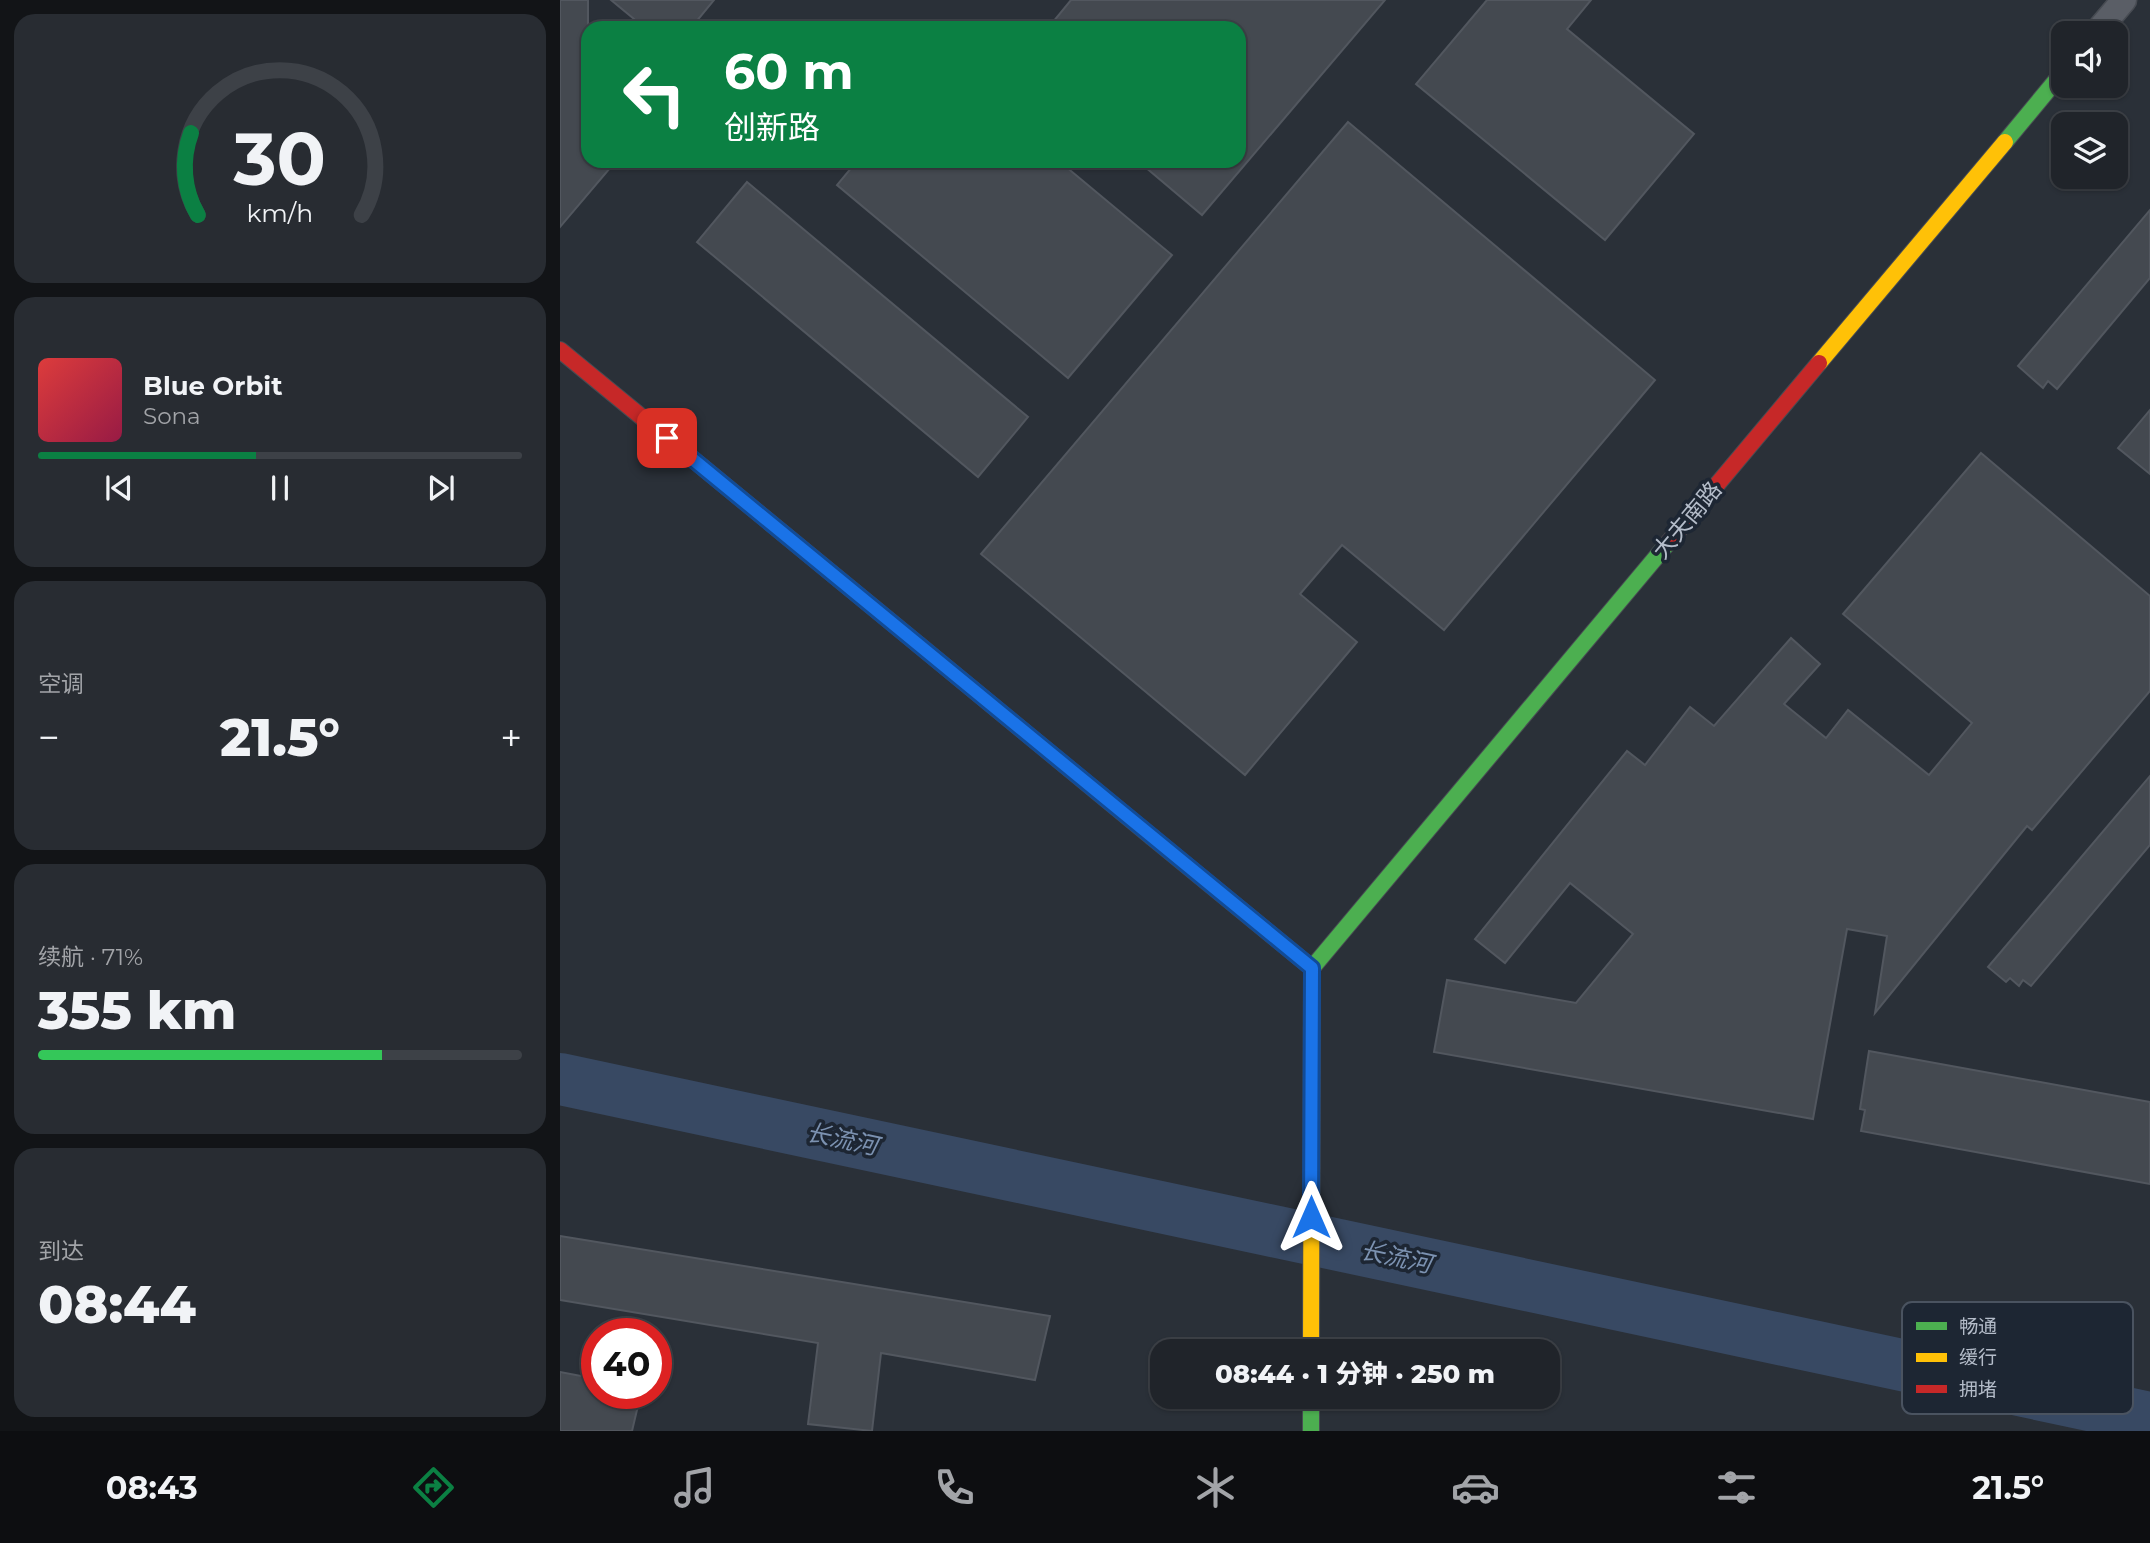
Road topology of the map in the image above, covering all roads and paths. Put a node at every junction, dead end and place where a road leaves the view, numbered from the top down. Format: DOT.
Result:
graph roads {
  1 [pos="2124,0"];
  2 [pos="2106,21"];
  3 [pos="2051,86"];
  4 [pos="560,350"];
  5 [pos="1312,968"];
  6 [pos="1311,1339"];
  7 [pos="1311,1409"];
  8 [pos="1311,1431"];
  1 -- 2 [label="street"];
  3 -- 5 [label="street, 大夫南路"];
  4 -- 5 [label="street"];
  5 -- 6 [label="street"];
  7 -- 8 [label="street"];
}
